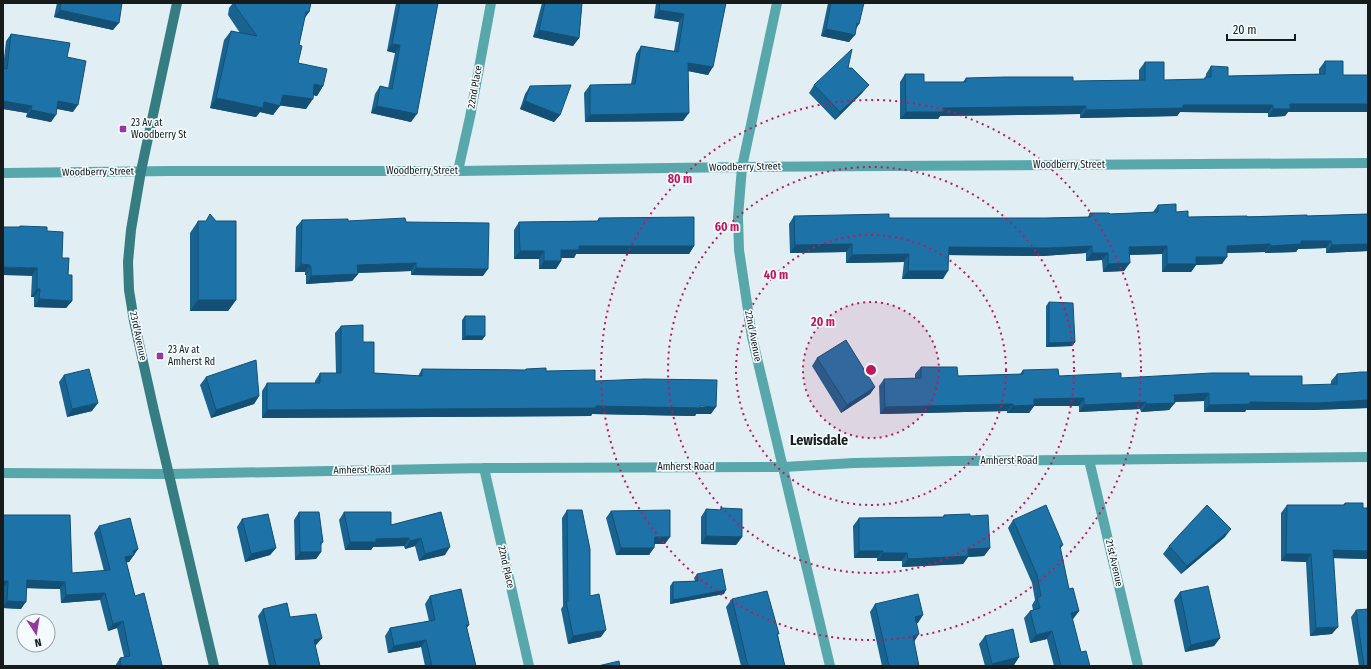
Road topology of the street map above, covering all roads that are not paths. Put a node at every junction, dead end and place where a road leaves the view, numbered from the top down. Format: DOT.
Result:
graph roads {
  1 [pos="177,3"];
  2 [pos="491,3"];
  3 [pos="777,3"];
  4 [pos="1368,163"];
  5 [pos="742,167"];
  6 [pos="141,171"];
  7 [pos="458,171"];
  8 [pos="3,173"];
  9 [pos="1368,457"];
  10 [pos="1089,460"];
  11 [pos="783,467"];
  12 [pos="484,468"];
  13 [pos="3,473"];
  14 [pos="169,474"];
  15 [pos="214,666"];
  16 [pos="528,666"];
  17 [pos="830,666"];
  18 [pos="1138,666"];
  1 -- 6 [label="street, 23rd Avenue"];
  2 -- 7 [label="street, 22nd Place"];
  3 -- 5 [label="street, 22nd Avenue"];
  4 -- 5 [label="street, Woodberry Street"];
  5 -- 7 [label="street, Woodberry Street"];
  5 -- 11 [label="street, 22nd Avenue"];
  6 -- 7 [label="street, Woodberry Street"];
  6 -- 8 [label="street, Woodberry Street"];
  6 -- 14 [label="street, 23rd Avenue"];
  9 -- 10 [label="street, Amherst Road"];
  10 -- 11 [label="street, Amherst Road"];
  10 -- 18 [label="street, 21st Avenue"];
  11 -- 12 [label="street, Amherst Road"];
  11 -- 17 [label="street, 22nd Avenue"];
  12 -- 14 [label="street, Amherst Road"];
  12 -- 16 [label="street, 22nd Place"];
  13 -- 14 [label="street, Amherst Road"];
  14 -- 15 [label="street, 23rd Avenue"];
}
